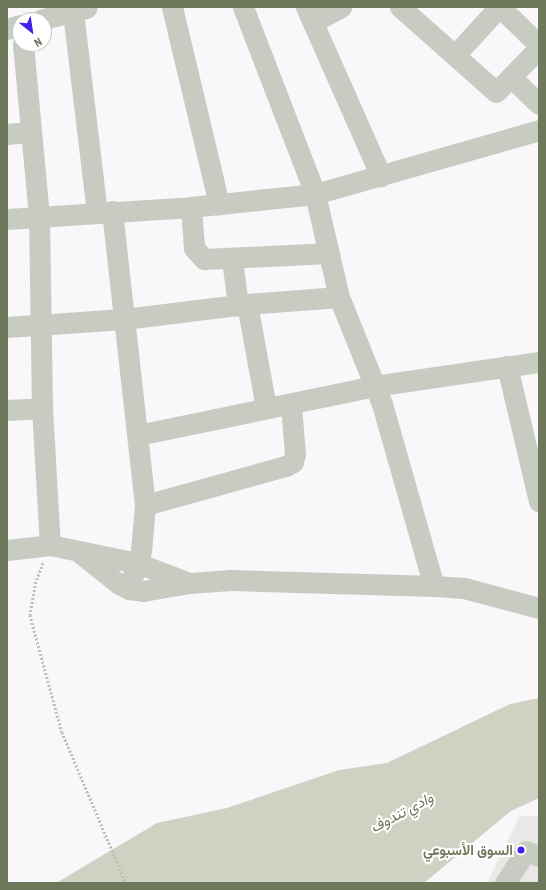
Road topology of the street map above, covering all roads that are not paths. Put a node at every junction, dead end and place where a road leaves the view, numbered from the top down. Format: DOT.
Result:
graph roads {
  1 [pos="172,7"];
  2 [pos="243,7"];
  3 [pos="341,7"];
  4 [pos="400,7"];
  5 [pos="80,9"];
  6 [pos="491,10"];
  7 [pos="310,15"];
  8 [pos="52,17"];
  9 [pos="539,47"];
  10 [pos="24,52"];
  11 [pos="455,55"];
  12 [pos="512,78"];
  13 [pos="539,104"];
  14 [pos="539,130"];
  15 [pos="30,132"];
  16 [pos="7,134"];
  17 [pos="381,176"];
  18 [pos="316,194"];
  19 [pos="219,204"];
  20 [pos="191,207"];
  21 [pos="104,212"];
  22 [pos="39,216"];
  23 [pos="7,219"];
  24 [pos="329,253"];
  25 [pos="232,260"];
  26 [pos="339,297"];
  27 [pos="242,305"];
  28 [pos="124,319"];
  29 [pos="41,325"];
  30 [pos="7,327"];
  31 [pos="539,362"];
  32 [pos="507,366"];
  33 [pos="374,386"];
  34 [pos="291,405"];
  35 [pos="42,408"];
  36 [pos="266,408"];
  37 [pos="7,410"];
  38 [pos="138,435"];
  39 [pos="539,501"];
  40 [pos="145,505"];
  41 [pos="50,545"];
  42 [pos="7,550"];
  43 [pos="79,552"];
  44 [pos="137,563"];
  45 [pos="189,583"];
  46 [pos="434,586"];
  47 [pos="129,589"];
  48 [pos="539,608"];
  49 [pos="539,856"];
  50 [pos="505,883"];
  1 -- 19 [label="street"];
  2 -- 18 [label="street"];
  3 -- 7 [label="street"];
  4 -- 11 [label="street"];
  5 -- 8 [label="street"];
  5 -- 21 [label="street"];
  6 -- 9 [label="street"];
  6 -- 11 [label="street"];
  7 -- 17 [label="street"];
  9 -- 12 [label="street"];
  10 -- 15 [label="street"];
  11 -- 12 [label="street"];
  12 -- 13 [label="street"];
  14 -- 17 [label="street"];
  15 -- 16 [label="street"];
  15 -- 22 [label="street"];
  17 -- 18 [label="street"];
  18 -- 19 [label="street"];
  18 -- 24 [label="street"];
  19 -- 20 [label="street"];
  20 -- 21 [label="street"];
  20 -- 25 [label="street"];
  21 -- 22 [label="street"];
  21 -- 28 [label="street"];
  22 -- 23 [label="street"];
  22 -- 29 [label="street"];
  24 -- 25 [label="street"];
  24 -- 26 [label="street"];
  25 -- 27 [label="street"];
  26 -- 27 [label="street"];
  26 -- 33 [label="street"];
  27 -- 28 [label="street"];
  27 -- 36 [label="street"];
  28 -- 29 [label="street"];
  28 -- 38 [label="street"];
  29 -- 30 [label="street"];
  29 -- 35 [label="street"];
  31 -- 32 [label="street"];
  32 -- 33 [label="street"];
  32 -- 39 [label="street"];
  33 -- 34 [label="street"];
  33 -- 46 [label="street"];
  34 -- 36 [label="street"];
  34 -- 40 [label="street"];
  35 -- 37 [label="street"];
  35 -- 41 [label="street"];
  36 -- 38 [label="street"];
  38 -- 40 [label="street"];
  40 -- 44 [label="street"];
  41 -- 42 [label="street"];
  41 -- 43 [label="street"];
  43 -- 44 [label="street"];
  43 -- 47 [label="street"];
  44 -- 45 [label="street"];
  44 -- 47 [label="street"];
  45 -- 46 [label="street"];
  45 -- 47 [label="street"];
  46 -- 48 [label="street"];
  49 -- 50 [label="street"];
}
